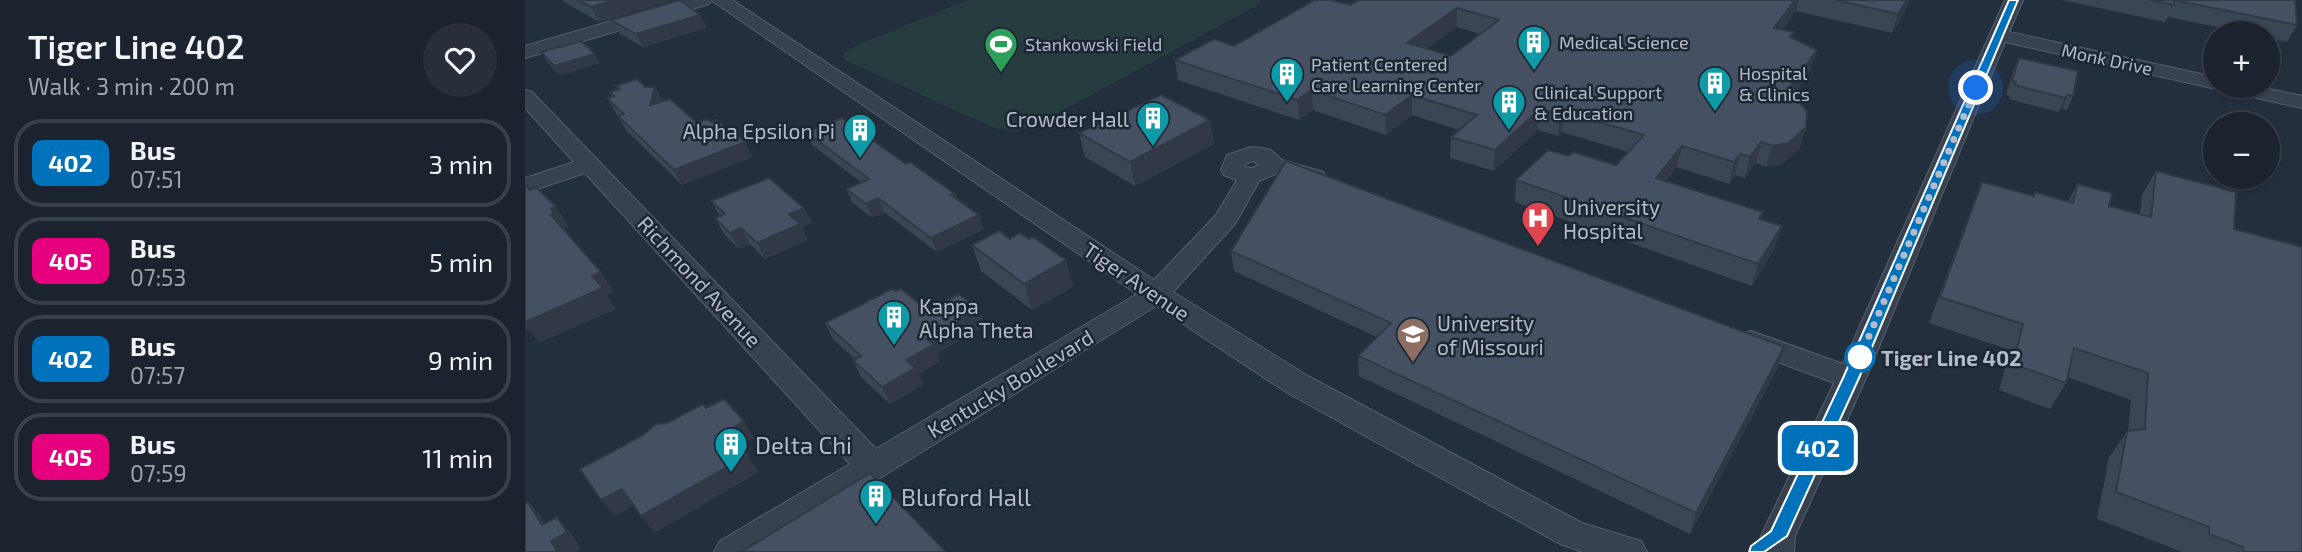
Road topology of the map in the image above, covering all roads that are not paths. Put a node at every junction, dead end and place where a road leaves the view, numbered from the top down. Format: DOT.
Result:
graph roads {
  1 [pos="703,0"];
  2 [pos="720,0"];
  3 [pos="2014,0"];
  4 [pos="1998,35"];
  5 [pos="525,52"];
  6 [pos="2203,80"];
  7 [pos="525,96"];
  8 [pos="2280,97"];
  9 [pos="2302,102"];
  10 [pos="590,164"];
  11 [pos="1333,184"];
  12 [pos="525,187"];
  13 [pos="1156,294"];
  14 [pos="1727,331"];
  15 [pos="1851,378"];
  16 [pos="873,467"];
  17 [pos="1581,543"];
  18 [pos="1771,547"];
  19 [pos="732,552"];
  20 [pos="1629,552"];
  1 -- 5 [label="street"];
  2 -- 13 [label="street, Tiger Avenue"];
  3 -- 4 [label="street"];
  4 -- 6 [label="street, Monk Drive"];
  4 -- 15 [label="street"];
  7 -- 10 [label="street, Richmond Avenue"];
  8 -- 9 [label="street"];
  10 -- 12 [label="street"];
  10 -- 16 [label="street, Richmond Avenue"];
  11 -- 13 [label="street, Kentucky Boulevard"];
  13 -- 16 [label="street, Kentucky Boulevard"];
  13 -- 17 [label="street, Tiger Avenue"];
  14 -- 15 [label="street"];
  15 -- 18 [label="street"];
  16 -- 19 [label="street, Kentucky Boulevard"];
  17 -- 20 [label="street, Tiger Avenue"];
}
